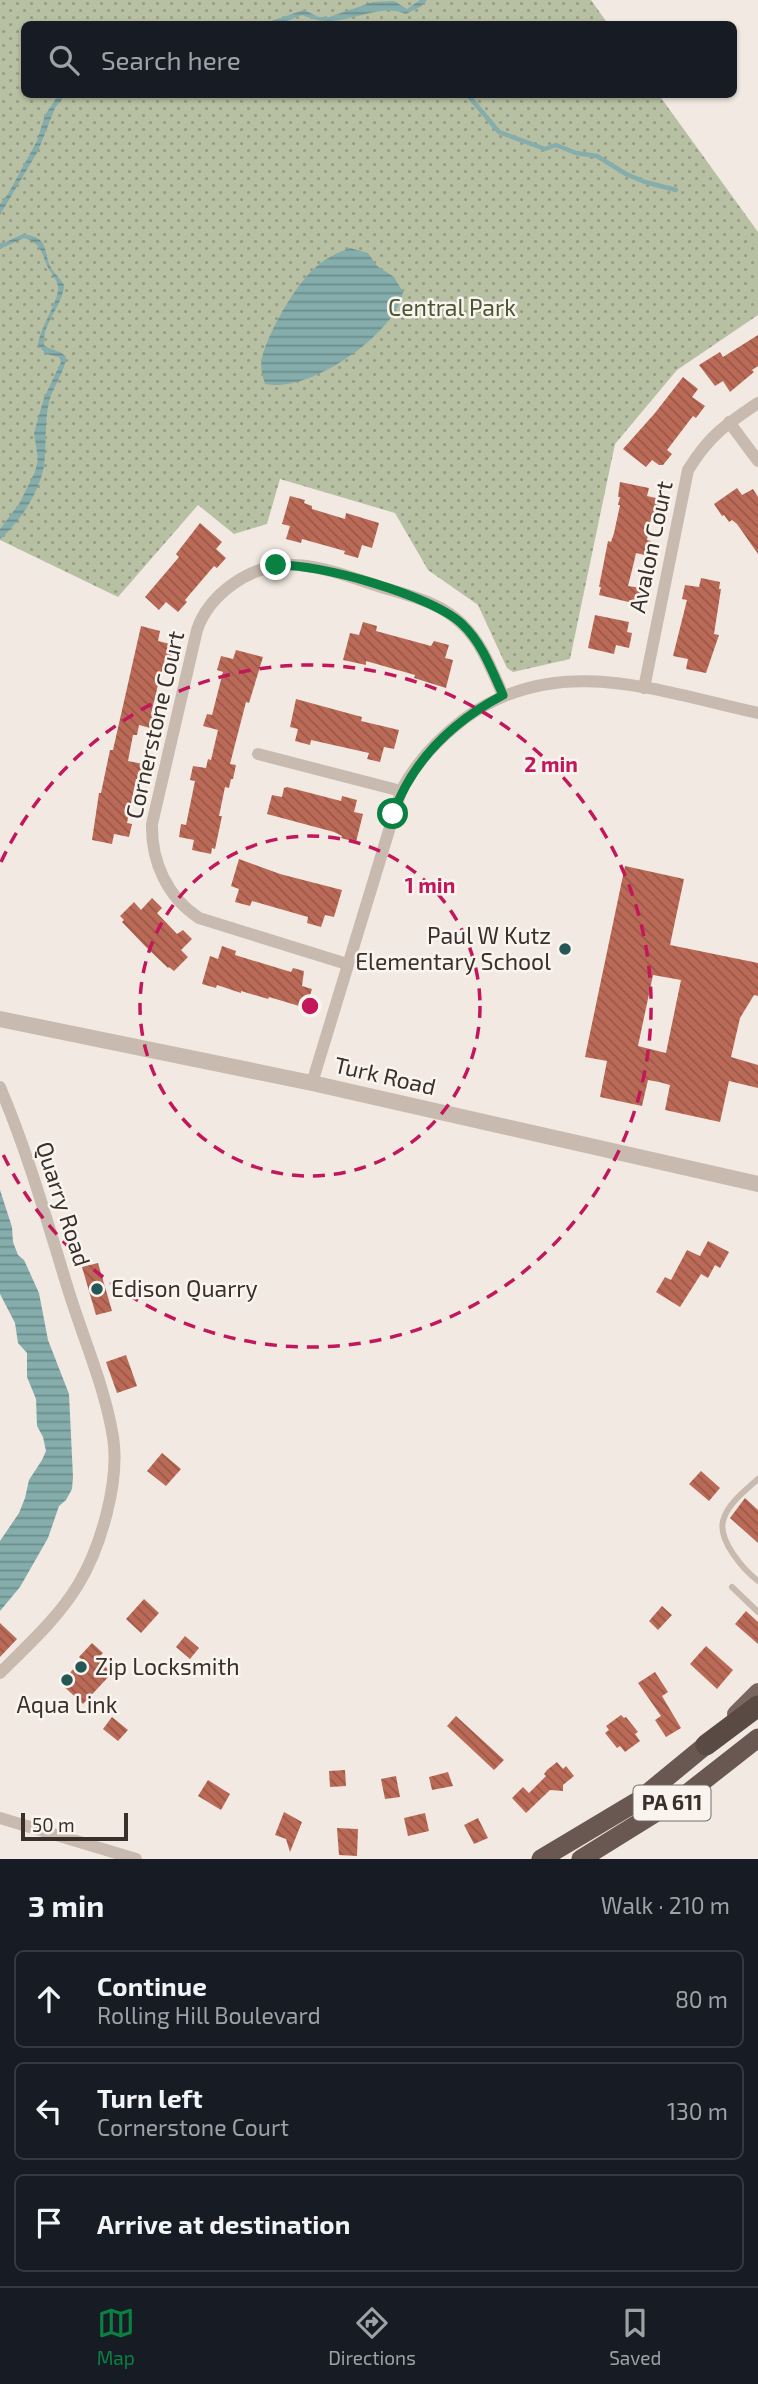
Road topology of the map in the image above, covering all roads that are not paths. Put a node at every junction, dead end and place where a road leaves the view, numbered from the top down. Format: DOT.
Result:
graph roads {
  1 [pos="758,402"];
  2 [pos="729,422"];
  3 [pos="758,461"];
  4 [pos="644,688"];
  5 [pos="503,695"];
  6 [pos="758,713"];
  7 [pos="258,754"];
  8 [pos="401,791"];
  9 [pos="347,964"];
  10 [pos="0,1019"];
  11 [pos="312,1083"];
  12 [pos="0,1087"];
  13 [pos="758,1184"];
  14 [pos="758,1479"];
  15 [pos="758,1581"];
  16 [pos="732,1587"];
  17 [pos="758,1612"];
  18 [pos="0,1673"];
  19 [pos="758,1692"];
  20 [pos="758,1706"];
  21 [pos="758,1738"];
  22 [pos="706,1745"];
  23 [pos="0,1818"];
  24 [pos="136,1859"];
  25 [pos="541,1859"];
  26 [pos="580,1859"];
  1 -- 2 [label="street, Avalon Court"];
  2 -- 3 [label="street"];
  2 -- 4 [label="street, Avalon Court"];
  4 -- 5 [label="street"];
  4 -- 6 [label="street"];
  5 -- 8 [label="street"];
  5 -- 9 [label="street, Cornerstone Court"];
  7 -- 8 [label="street"];
  8 -- 9 [label="street"];
  9 -- 11 [label="street"];
  10 -- 11 [label="street, Turk Road"];
  11 -- 13 [label="street, Turk Road"];
  12 -- 18 [label="street, Quarry Road"];
  14 -- 15 [label="lane"];
  16 -- 17 [label="lane"];
  19 -- 22 [label="main road"];
  20 -- 22 [label="highway, PA 611"];
  21 -- 26 [label="highway, PA 611"];
  22 -- 25 [label="highway, PA 611"];
  23 -- 24 [label="street"];
}
